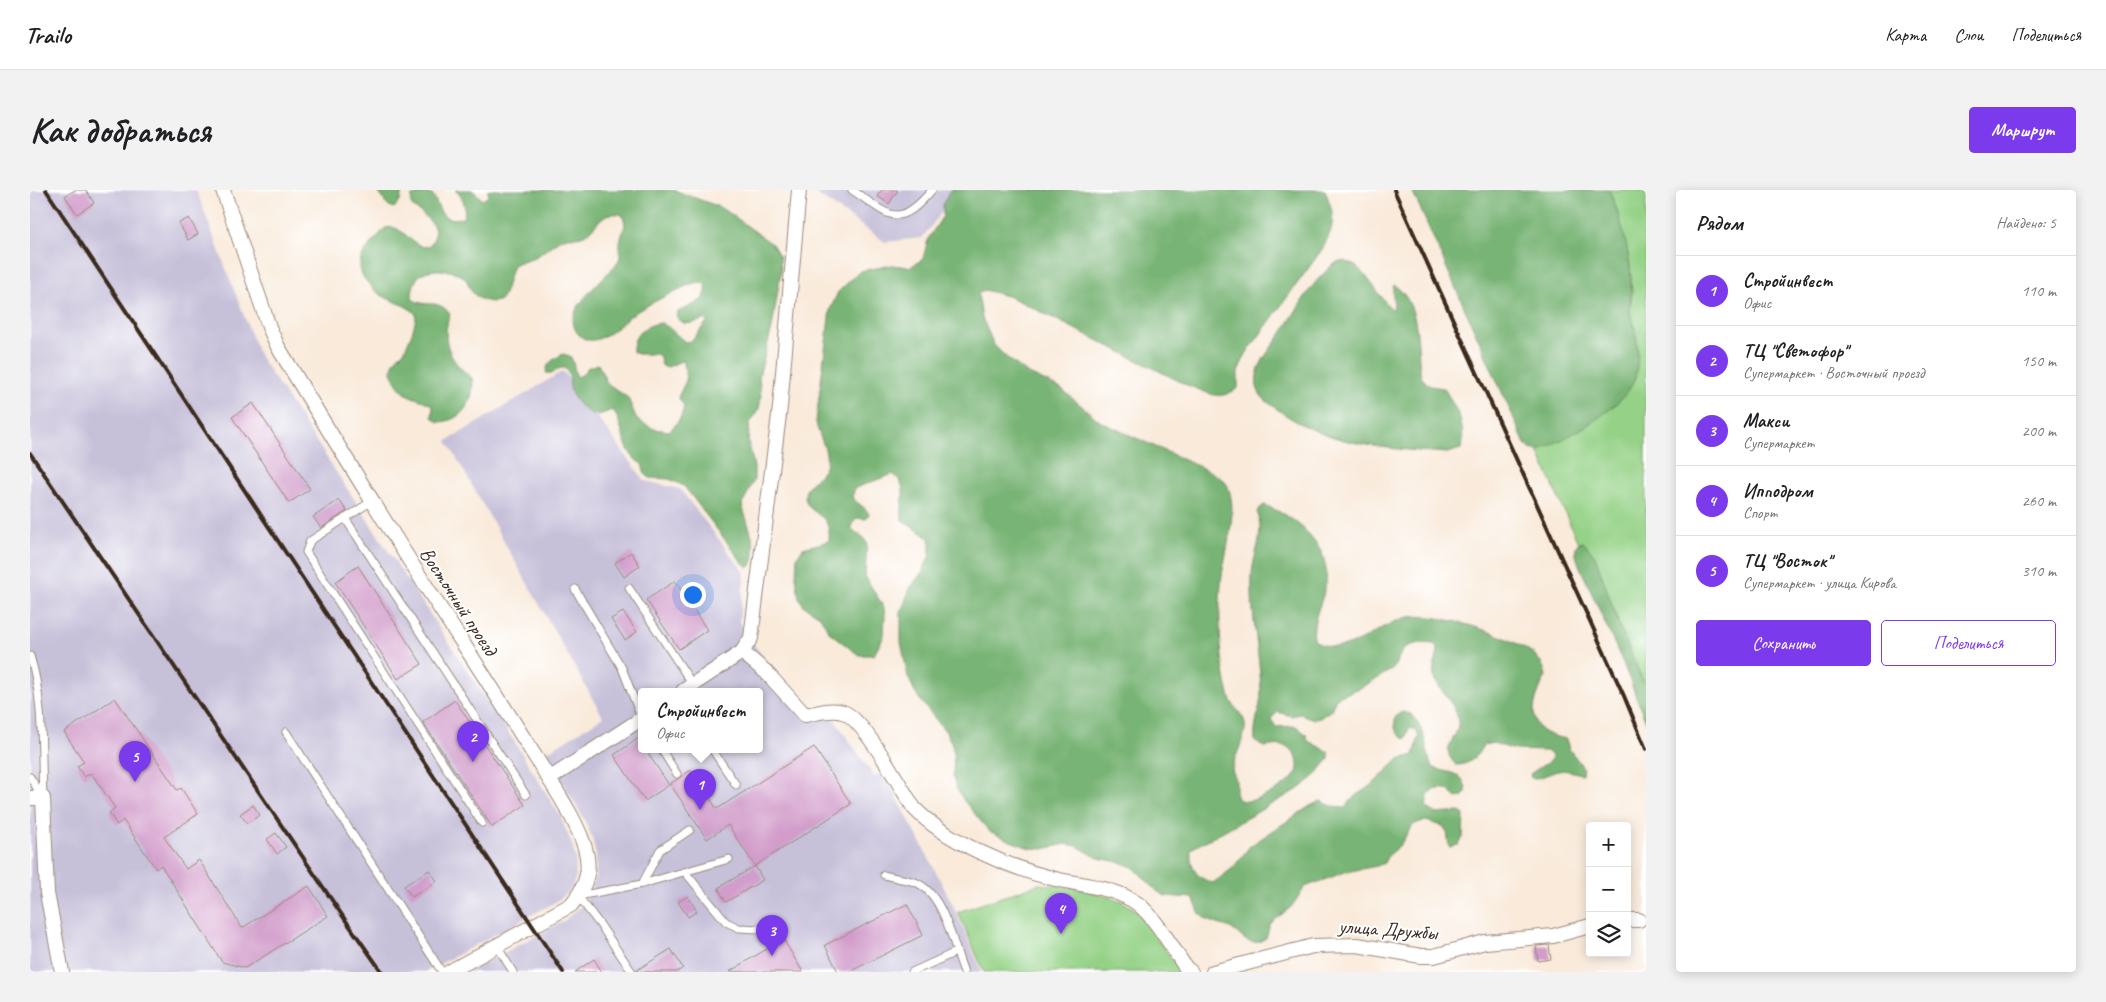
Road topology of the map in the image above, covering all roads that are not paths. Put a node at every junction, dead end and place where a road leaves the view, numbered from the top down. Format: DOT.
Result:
graph roads {
  1 [pos="223,190"];
  2 [pos="799,190"];
  3 [pos="852,190"];
  4 [pos="932,190"];
  5 [pos="372,501"];
  6 [pos="345,518"];
  7 [pos="629,588"];
  8 [pos="575,589"];
  9 [pos="742,652"];
  10 [pos="30,656"];
  11 [pos="688,688"];
  12 [pos="638,710"];
  13 [pos="638,720"];
  14 [pos="286,732"];
  15 [pos="664,753"];
  16 [pos="715,753"];
  17 [pos="677,774"];
  18 [pos="30,777"];
  19 [pos="549,780"];
  20 [pos="736,785"];
  21 [pos="526,795"];
  22 [pos="36,798"];
  23 [pos="482,823"];
  24 [pos="690,830"];
  25 [pos="729,859"];
  26 [pos="685,872"];
  27 [pos="884,875"];
  28 [pos="642,884"];
  29 [pos="578,896"];
  30 [pos="1586,927"];
  31 [pos="780,930"];
  32 [pos="497,946"];
  33 [pos="956,952"];
  34 [pos="62,972"];
  35 [pos="442,972"];
  36 [pos="449,972"];
  37 [pos="513,972"];
  38 [pos="632,972"];
  39 [pos="912,972"];
  40 [pos="964,972"];
  41 [pos="1191,972"];
  42 [pos="1213,972"];
  1 -- 5 [label="street, Восточный проезд"];
  2 -- 9 [label="street"];
  3 -- 4 [label="lane"];
  5 -- 6 [label="lane"];
  5 -- 19 [label="street, Восточный проезд"];
  6 -- 21 [label="lane"];
  6 -- 23 [label="lane"];
  7 -- 11 [label="lane"];
  8 -- 12 [label="lane"];
  9 -- 11 [label="street"];
  9 -- 41 [label="street"];
  10 -- 22 [label="lane"];
  13 -- 19 [label="street"];
  14 -- 35 [label="lane"];
  15 -- 17 [label="lane"];
  16 -- 20 [label="lane"];
  18 -- 22 [label="lane"];
  19 -- 29 [label="street, Восточный проезд"];
  22 -- 34 [label="street"];
  24 -- 28 [label="lane"];
  25 -- 26 [label="lane"];
  26 -- 28 [label="lane"];
  26 -- 31 [label="lane"];
  27 -- 33 [label="lane"];
  28 -- 29 [label="lane"];
  29 -- 32 [label="street, Восточный проезд"];
  29 -- 38 [label="lane"];
  30 -- 42 [label="street, улица Дружбы"];
  32 -- 36 [label="street, Восточный проезд"];
  32 -- 37 [label="lane"];
  33 -- 39 [label="lane"];
  33 -- 40 [label="lane"];
}
